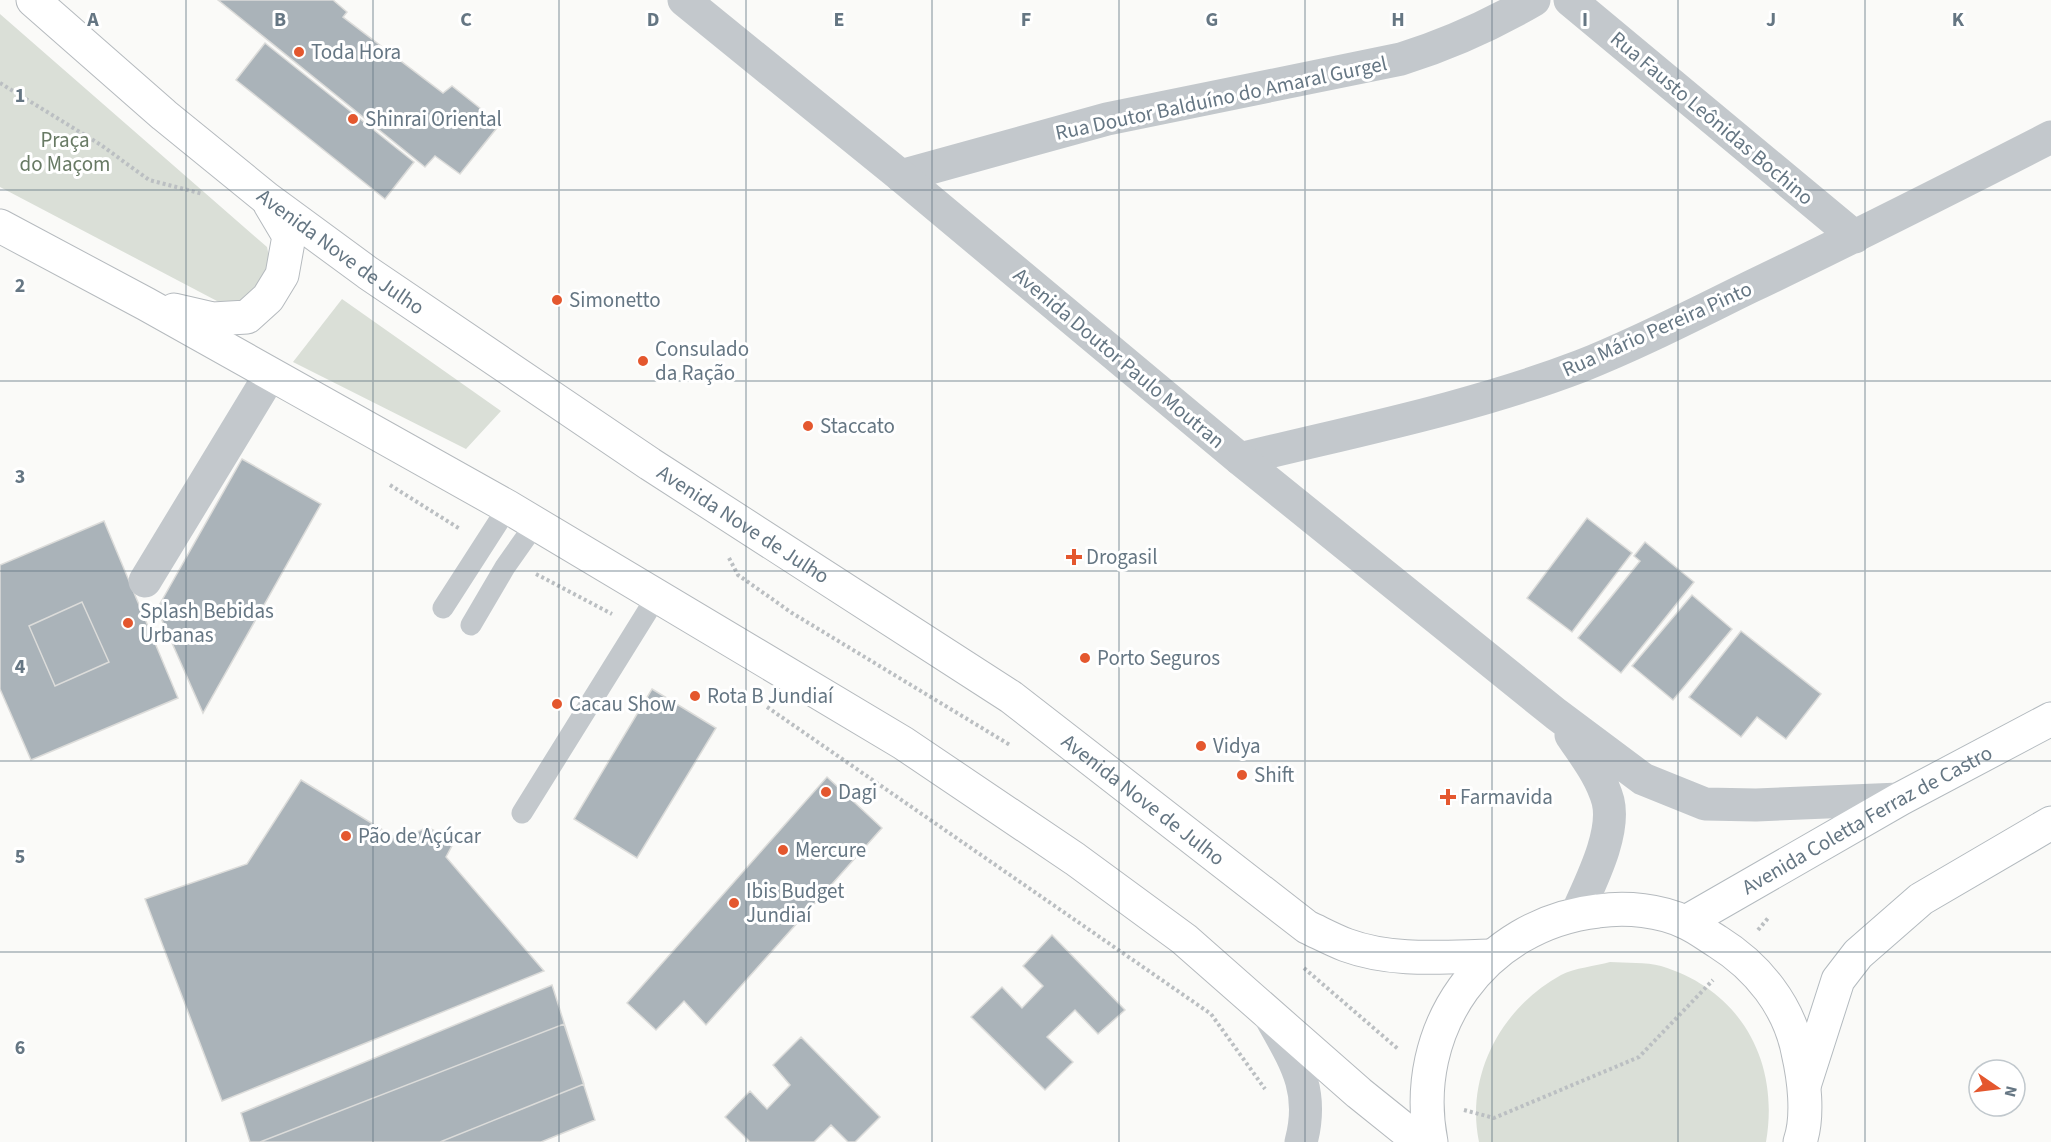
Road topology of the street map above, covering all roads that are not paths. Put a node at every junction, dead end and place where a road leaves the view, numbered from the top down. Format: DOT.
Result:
graph roads {
  1 [pos="33,0"];
  2 [pos="684,0"];
  3 [pos="1534,0"];
  4 [pos="1570,0"];
  5 [pos="2051,137"];
  6 [pos="901,176"];
  7 [pos="266,198"];
  8 [pos="0,226"];
  9 [pos="1855,237"];
  10 [pos="146,304"];
  11 [pos="270,375"];
  12 [pos="1240,459"];
  13 [pos="508,507"];
  14 [pos="536,523"];
  15 [pos="145,581"];
  16 [pos="657,596"];
  17 [pos="443,608"];
  18 [pos="471,626"];
  19 [pos="1556,714"];
  20 [pos="2051,719"];
  21 [pos="1899,799"];
  22 [pos="522,813"];
  23 [pos="2048,832"];
  24 [pos="1577,913"];
  25 [pos="1686,922"];
  26 [pos="1490,956"];
  27 [pos="1268,1013"];
  28 [pos="1805,1083"];
  29 [pos="1801,1140"];
  30 [pos="1301,1142"];
  31 [pos="1420,1142"];
  32 [pos="1431,1142"];
  1 -- 7 [label="main road, Avenida Nove de Julho"];
  2 -- 6 [label="street, Avenida Doutor Paulo Moutran"];
  3 -- 6 [label="street, Rua Doutor Balduíno do Amaral Gurgel"];
  4 -- 9 [label="street, Rua Fausto Leônidas Bochino"];
  5 -- 9 [label="street, Rua Mário Pereira Pinto"];
  6 -- 12 [label="street, Avenida Doutor Paulo Moutran"];
  7 -- 10 [label="main road"];
  7 -- 26 [label="main road, Avenida Nove de Julho"];
  8 -- 10 [label="main road"];
  9 -- 12 [label="street, Rua Mário Pereira Pinto"];
  10 -- 11 [label="main road"];
  11 -- 13 [label="main road"];
  11 -- 15 [label="street"];
  12 -- 19 [label="street, Avenida Doutor Paulo Moutran"];
  13 -- 14 [label="main road"];
  13 -- 17 [label="lane"];
  14 -- 16 [label="main road"];
  14 -- 18 [label="lane"];
  16 -- 22 [label="lane"];
  16 -- 27 [label="main road"];
  19 -- 21 [label="street"];
  19 -- 24 [label="street"];
  20 -- 21 [label="main road, Avenida Coletta Ferraz de Castro"];
  21 -- 25 [label="main road, Avenida Coletta Ferraz de Castro"];
  23 -- 28 [label="main road"];
  24 -- 25 [label="main road"];
  24 -- 26 [label="main road"];
  25 -- 28 [label="main road"];
  26 -- 32 [label="main road"];
  27 -- 30 [label="street"];
  27 -- 31 [label="main road"];
  28 -- 29 [label="main road"];
}
